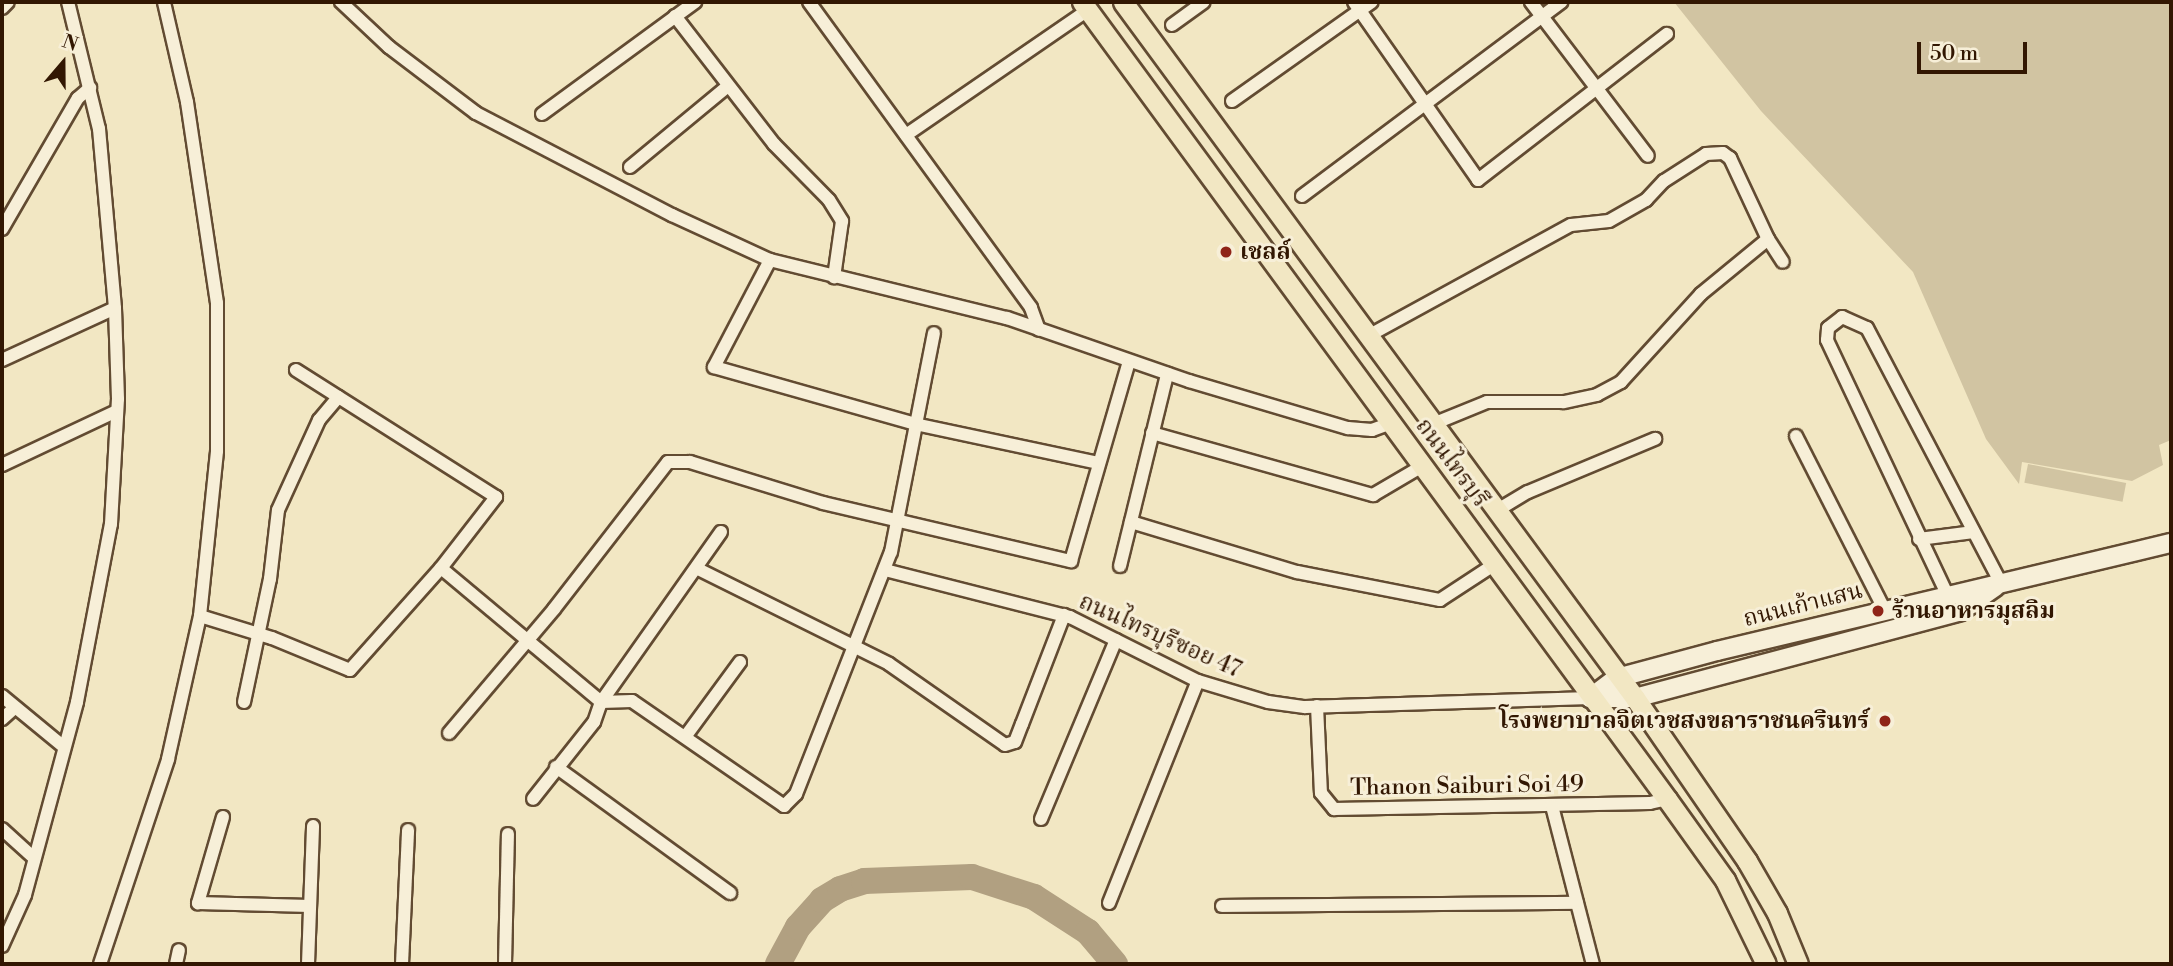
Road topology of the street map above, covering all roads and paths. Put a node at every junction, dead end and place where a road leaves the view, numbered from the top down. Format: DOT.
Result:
graph roads {
  1 [pos="8,2"];
  2 [pos="68,2"];
  3 [pos="164,2"];
  4 [pos="341,2"];
  5 [pos="695,2"];
  6 [pos="809,2"];
  7 [pos="1123,2"];
  8 [pos="1204,2"];
  9 [pos="1372,2"];
  10 [pos="1531,2"];
  11 [pos="1561,2"];
  12 [pos="1085,6"];
  13 [pos="1357,6"];
  14 [pos="2,8"];
  15 [pos="676,16"];
  16 [pos="1541,16"];
  17 [pos="1172,25"];
  18 [pos="1667,34"];
  19 [pos="728,86"];
  20 [pos="90,88"];
  21 [pos="1597,90"];
  22 [pos="1232,102"];
  23 [pos="1424,102"];
  24 [pos="542,114"];
  25 [pos="906,135"];
  26 [pos="1648,156"];
  27 [pos="630,167"];
  28 [pos="1302,196"];
  29 [pos="2,229"];
  30 [pos="1768,239"];
  31 [pos="770,260"];
  32 [pos="1783,262"];
  33 [pos="834,276"];
  34 [pos="115,308"];
  35 [pos="1039,330"];
  36 [pos="934,333"];
  37 [pos="1368,336"];
  38 [pos="2,360"];
  39 [pos="1129,361"];
  40 [pos="296,370"];
  41 [pos="1167,374"];
  42 [pos="338,397"];
  43 [pos="117,411"];
  44 [pos="1391,423"];
  45 [pos="915,424"];
  46 [pos="1433,424"];
  47 [pos="1152,433"];
  48 [pos="1796,436"];
  49 [pos="1655,439"];
  50 [pos="1098,463"];
  51 [pos="2,465"];
  52 [pos="1424,466"];
  53 [pos="1496,511"];
  54 [pos="899,522"];
  55 [pos="1131,522"];
  56 [pos="721,532"];
  57 [pos="1974,532"];
  58 [pos="1919,539"];
  59 [pos="2171,543"];
  60 [pos="1495,564"];
  61 [pos="1120,566"];
  62 [pos="441,568"];
  63 [pos="698,569"];
  64 [pos="885,570"];
  65 [pos="2001,583"];
  66 [pos="1947,594"];
  67 [pos="1885,611"];
  68 [pos="1064,615"];
  69 [pos="200,616"];
  70 [pos="257,633"];
  71 [pos="528,640"];
  72 [pos="1116,640"];
  73 [pos="856,646"];
  74 [pos="740,662"];
  75 [pos="1617,678"];
  76 [pos="1198,681"];
  77 [pos="2,696"];
  78 [pos="1590,698"];
  79 [pos="1635,698"];
  80 [pos="244,702"];
  81 [pos="601,702"];
  82 [pos="1317,706"];
  83 [pos="13,709"];
  84 [pos="2,719"];
  85 [pos="449,733"];
  86 [pos="685,737"];
  87 [pos="64,747"];
  88 [pos="556,767"];
  89 [pos="533,799"];
  90 [pos="1667,799"];
  91 [pos="1552,806"];
  92 [pos="223,817"];
  93 [pos="1041,819"];
  94 [pos="313,826"];
  95 [pos="2,829"];
  96 [pos="408,830"];
  97 [pos="508,834"];
  98 [pos="34,858"];
  99 [pos="730,893"];
  100 [pos="1109,903"];
  101 [pos="1577,903"];
  102 [pos="310,906"];
  103 [pos="1222,906"];
  104 [pos="2,946"];
  105 [pos="179,950"];
  106 [pos="100,964"];
  107 [pos="176,964"];
  108 [pos="308,964"];
  109 [pos="402,964"];
  110 [pos="505,964"];
  111 [pos="1593,964"];
  112 [pos="1766,964"];
  113 [pos="1798,964"];
  1 -- 14 [label="street"];
  2 -- 20 [label="street"];
  3 -- 69 [label="street"];
  4 -- 31 [label="street"];
  5 -- 15 [label="street"];
  6 -- 25 [label="street"];
  7 -- 37 [label="main road, ถนนไทรบุรี"];
  8 -- 17 [label="street"];
  9 -- 13 [label="street"];
  10 -- 16 [label="street"];
  11 -- 16 [label="street"];
  12 -- 25 [label="street"];
  12 -- 44 [label="main road, ถนนไทรบุรี"];
  13 -- 22 [label="street"];
  13 -- 23 [label="street"];
  15 -- 19 [label="street"];
  15 -- 24 [label="street"];
  16 -- 21 [label="street"];
  16 -- 23 [label="street"];
  18 -- 21 [label="street"];
  19 -- 27 [label="street"];
  19 -- 33 [label="street"];
  20 -- 29 [label="street"];
  20 -- 34 [label="street"];
  21 -- 23 [label="street"];
  21 -- 26 [label="street"];
  23 -- 28 [label="street"];
  25 -- 35 [label="street"];
  30 -- 32 [label="street"];
  30 -- 37 [label="street"];
  30 -- 46 [label="street"];
  31 -- 33 [label="street"];
  31 -- 45 [label="street"];
  33 -- 35 [label="street"];
  34 -- 38 [label="street"];
  34 -- 43 [label="street"];
  35 -- 39 [label="street"];
  36 -- 45 [label="street"];
  37 -- 46 [label="main road, ถนนไทรบุรี"];
  39 -- 41 [label="street"];
  39 -- 50 [label="street"];
  40 -- 42 [label="street"];
  41 -- 44 [label="street"];
  41 -- 47 [label="street"];
  42 -- 62 [label="street"];
  42 -- 70 [label="street"];
  43 -- 51 [label="street"];
  43 -- 87 [label="street"];
  44 -- 52 [label="main road, ถนนไทรบุรี"];
  45 -- 50 [label="street"];
  45 -- 54 [label="street"];
  46 -- 53 [label="main road, ถนนไทรบุรี"];
  47 -- 52 [label="street"];
  47 -- 55 [label="street"];
  48 -- 67 [label="street"];
  49 -- 53 [label="street"];
  50 -- 54 [label="street"];
  52 -- 60 [label="main road, ถนนไทรบุรี"];
  53 -- 75 [label="main road, ถนนไทรบุรี"];
  54 -- 64 [label="street"];
  54 -- 71 [label="street"];
  55 -- 60 [label="street"];
  55 -- 61 [label="street"];
  56 -- 63 [label="street"];
  57 -- 58 [label="street"];
  57 -- 58 [label="street"];
  57 -- 65 [label="street"];
  58 -- 66 [label="street"];
  59 -- 65 [label="main road, ถนนเก้าแสน"];
  60 -- 78 [label="main road, ถนนไทรบุรี"];
  62 -- 70 [label="street"];
  62 -- 71 [label="street"];
  63 -- 73 [label="street"];
  63 -- 81 [label="street"];
  64 -- 68 [label="street, ถนนไทรบุรีซอย 47"];
  64 -- 73 [label="street"];
  65 -- 66 [label="main road, ถนนเก้าแสน"];
  65 -- 79 [label="main road, ถนนเก้าแสน"];
  66 -- 67 [label="main road, ถนนเก้าแสน"];
  67 -- 75 [label="main road, ถนนเก้าแสน"];
  68 -- 72 [label="street, ถนนไทรบุรีซอย 47"];
  68 -- 73 [label="street"];
  69 -- 70 [label="street"];
  69 -- 106 [label="street"];
  70 -- 80 [label="street"];
  71 -- 81 [label="street"];
  71 -- 85 [label="street"];
  72 -- 76 [label="street, ถนนไทรบุรีซอย 47"];
  72 -- 93 [label="street"];
  73 -- 86 [label="street"];
  74 -- 86 [label="street"];
  75 -- 78 [label="main road"];
  75 -- 79 [label="main road, ถนนไทรบุรี"];
  76 -- 82 [label="street, ถนนไทรบุรีซอย 47"];
  76 -- 100 [label="street"];
  77 -- 83 [label="street"];
  78 -- 79 [label="main road, ถนนเก้าแสน"];
  78 -- 82 [label="street, ถนนไทรบุรีซอย 47"];
  78 -- 90 [label="main road, ถนนไทรบุรี"];
  79 -- 113 [label="main road, ถนนไทรบุรี"];
  81 -- 86 [label="street"];
  81 -- 88 [label="street"];
  82 -- 91 [label="street, Thanon Saiburi Soi 49"];
  83 -- 84 [label="street"];
  83 -- 87 [label="street"];
  87 -- 98 [label="street"];
  88 -- 89 [label="street"];
  88 -- 99 [label="street"];
  90 -- 91 [label="street, Thanon Saiburi Soi 49"];
  90 -- 112 [label="main road, ถนนไทรบุรี"];
  91 -- 101 [label="street"];
  92 -- 102 [label="street"];
  94 -- 102 [label="street"];
  95 -- 98 [label="street"];
  96 -- 109 [label="street"];
  97 -- 110 [label="street"];
  98 -- 104 [label="street"];
  101 -- 103 [label="street"];
  101 -- 111 [label="street"];
  102 -- 108 [label="street"];
  105 -- 107 [label="street"];
}
